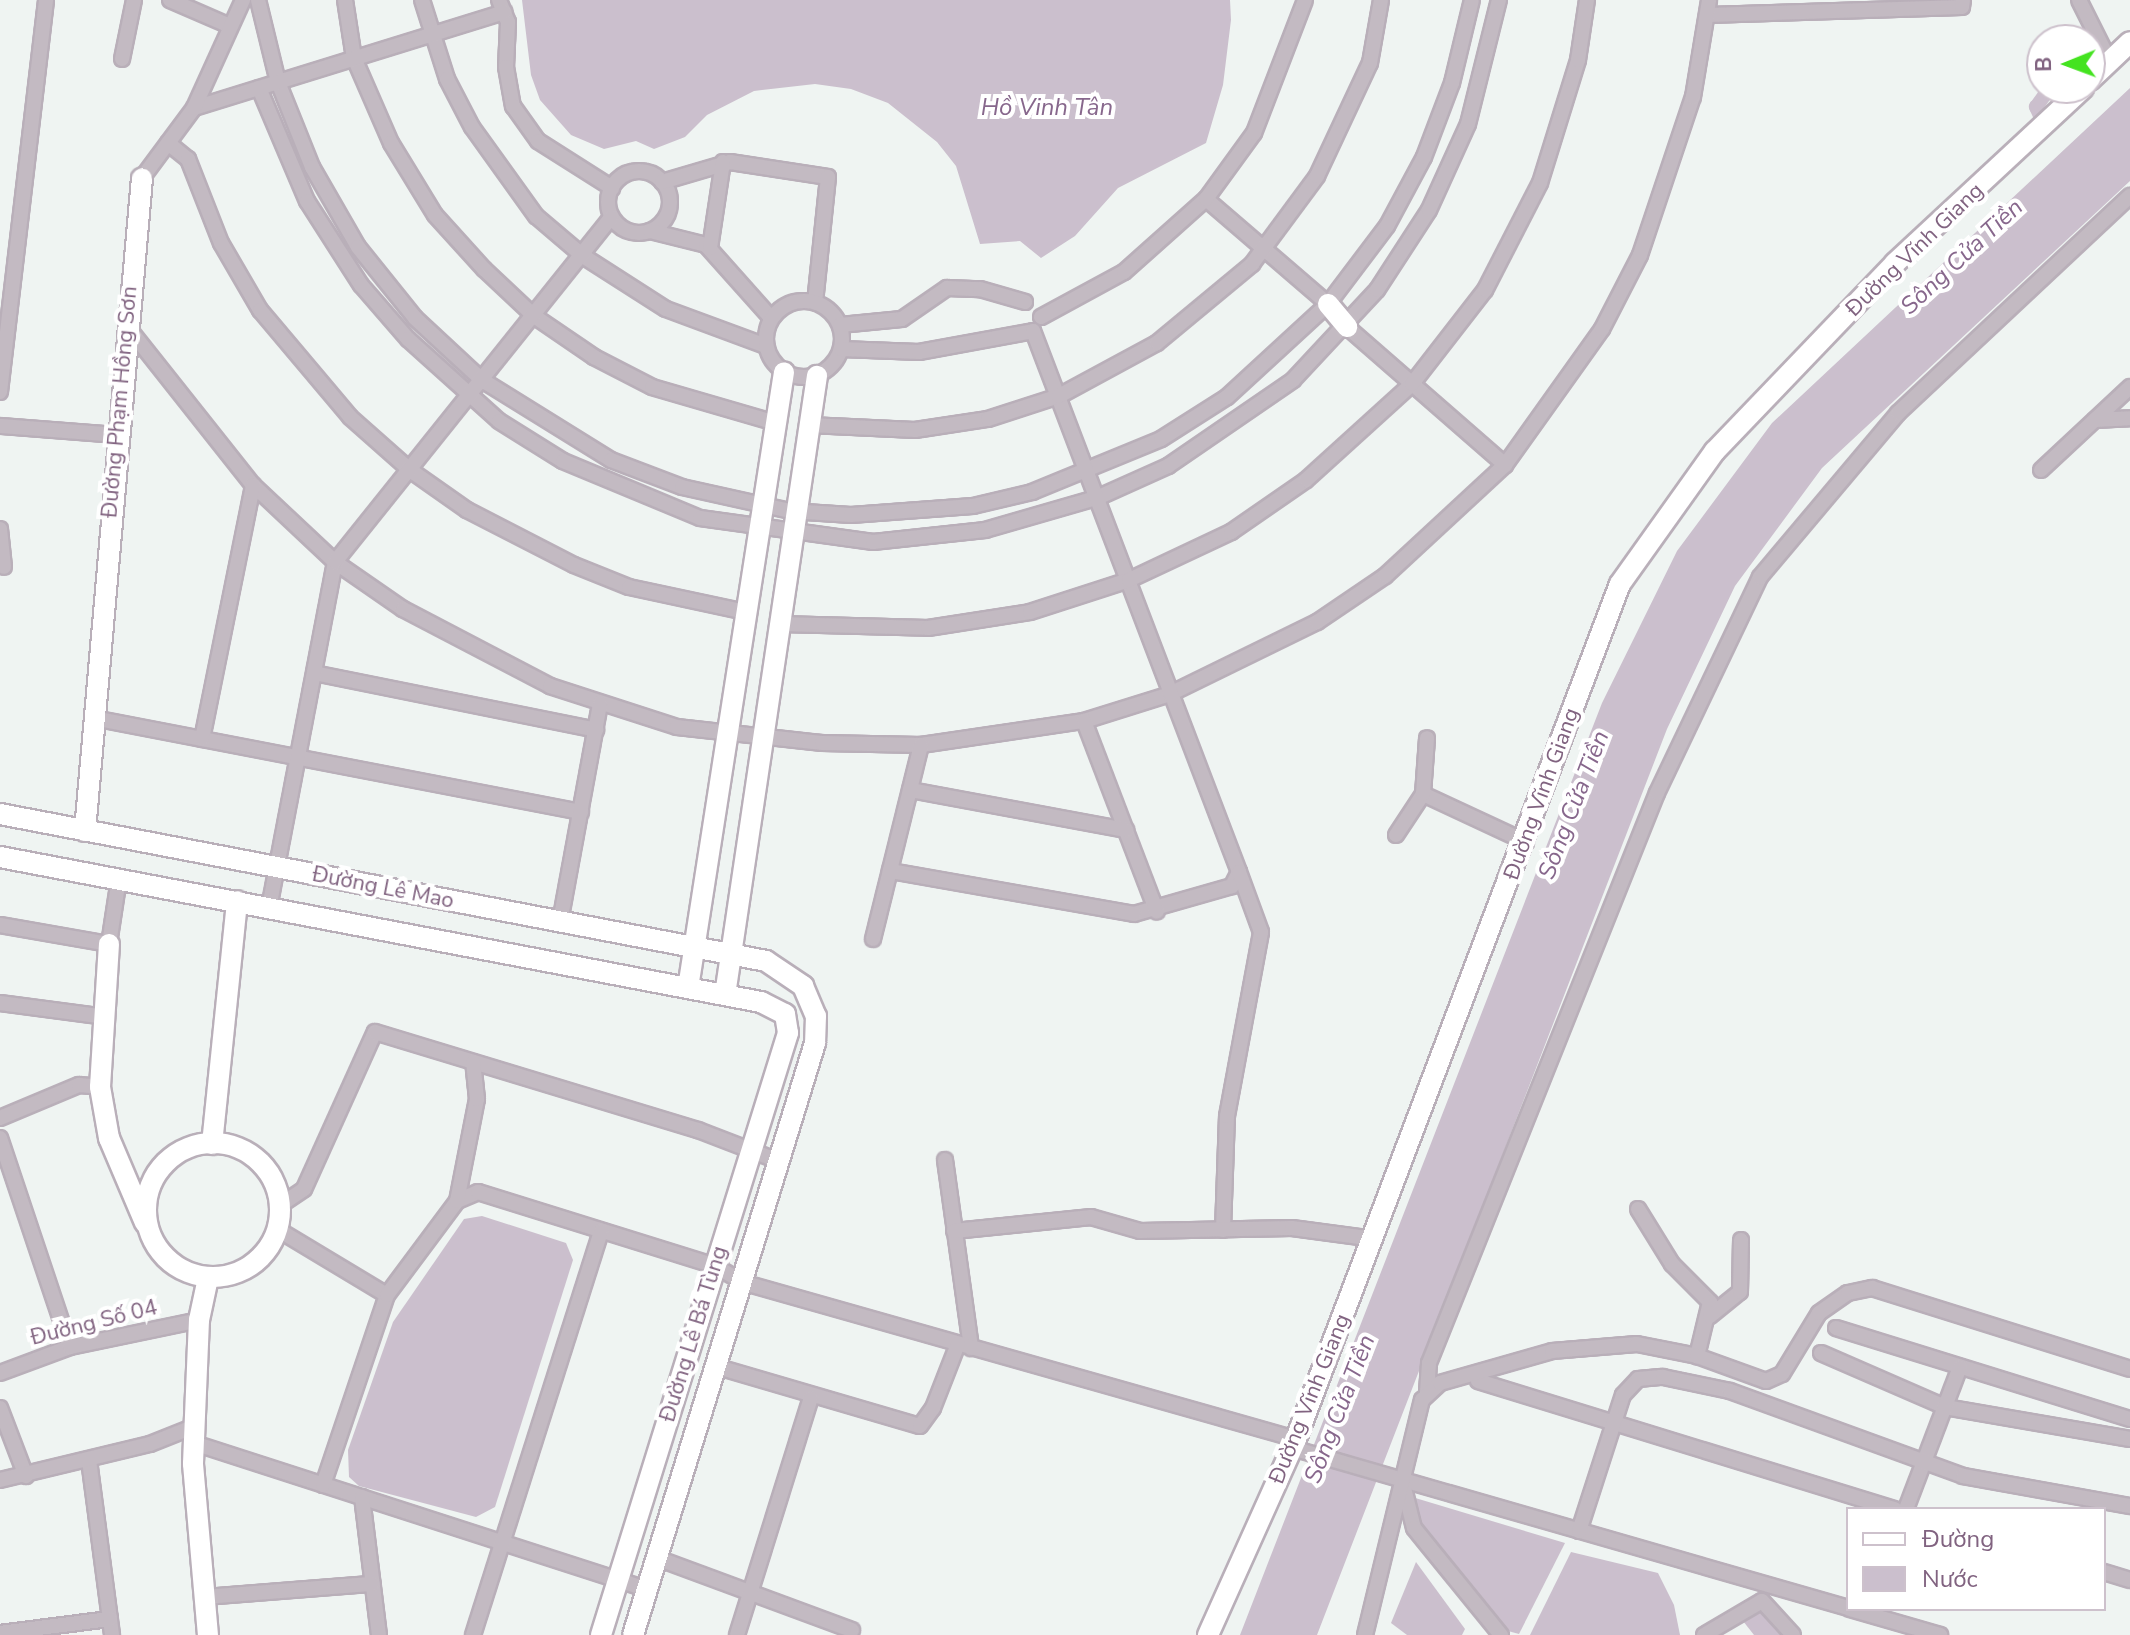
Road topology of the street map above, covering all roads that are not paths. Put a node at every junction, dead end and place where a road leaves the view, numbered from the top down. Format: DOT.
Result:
graph roads {
  1 [pos="46,0"];
  2 [pos="134,0"];
  3 [pos="170,0"];
  4 [pos="243,0"];
  5 [pos="258,0"];
  6 [pos="345,0"];
  7 [pos="422,0"];
  8 [pos="1305,0"];
  9 [pos="1381,0"];
  10 [pos="1472,0"];
  11 [pos="1499,0"];
  12 [pos="1587,0"];
  13 [pos="1963,0"];
  14 [pos="2079,0"];
  15 [pos="502,6"];
  16 [pos="1708,7"];
  17 [pos="230,26"];
  18 [pos="432,35"];
  19 [pos="2130,42"];
  20 [pos="354,58"];
  21 [pos="122,59"];
  22 [pos="2109,60"];
  23 [pos="2106,63"];
  24 [pos="278,82"];
  25 [pos="259,88"];
  26 [pos="2066,104"];
  27 [pos="194,108"];
  28 [pos="1443,108"];
  29 [pos="1471,115"];
  30 [pos="168,143"];
  31 [pos="723,162"];
  32 [pos="142,178"];
  33 [pos="662,182"];
  34 [pos="612,188"];
  35 [pos="2130,196"];
  36 [pos="1206,199"];
  37 [pos="611,217"];
  38 [pos="650,231"];
  39 [pos="1264,247"];
  40 [pos="710,248"];
  41 [pos="583,256"];
  42 [pos="815,302"];
  43 [pos="1025,302"];
  44 [pos="1328,304"];
  45 [pos="534,316"];
  46 [pos="1041,317"];
  47 [pos="771,318"];
  48 [pos="126,325"];
  49 [pos="840,325"];
  50 [pos="1347,327"];
  51 [pos="766,346"];
  52 [pos="841,349"];
  53 [pos="784,372"];
  54 [pos="817,376"];
  55 [pos="482,380"];
  56 [pos="1412,384"];
  57 [pos="2130,387"];
  58 [pos="0,392"];
  59 [pos="1059,396"];
  60 [pos="468,398"];
  61 [pos="2130,418"];
  62 [pos="2095,420"];
  63 [pos="776,423"];
  64 [pos="809,425"];
  65 [pos="0,426"];
  66 [pos="117,435"];
  67 [pos="1505,465"];
  68 [pos="410,470"];
  69 [pos="2041,470"];
  70 [pos="1090,472"];
  71 [pos="253,485"];
  72 [pos="1099,497"];
  73 [pos="762,505"];
  74 [pos="797,511"];
  75 [pos="759,528"];
  76 [pos="0,529"];
  77 [pos="793,533"];
  78 [pos="335,562"];
  79 [pos="4,567"];
  80 [pos="1129,580"];
  81 [pos="746,612"];
  82 [pos="780,624"];
  83 [pos="314,673"];
  84 [pos="1170,694"];
  85 [pos="600,704"];
  86 [pos="93,718"];
  87 [pos="1084,721"];
  88 [pos="596,730"];
  89 [pos="727,735"];
  90 [pos="763,737"];
  91 [pos="1427,738"];
  92 [pos="202,739"];
  93 [pos="921,745"];
  94 [pos="302,759"];
  95 [pos="910,790"];
  96 [pos="1423,794"];
  97 [pos="581,812"];
  98 [pos="0,814"];
  99 [pos="1126,830"];
  100 [pos="85,831"];
  101 [pos="1396,835"];
  102 [pos="1526,842"];
  103 [pos="0,857"];
  104 [pos="279,868"];
  105 [pos="890,871"];
  106 [pos="1239,872"];
  107 [pos="119,879"];
  108 [pos="237,901"];
  109 [pos="269,908"];
  110 [pos="1157,912"];
  111 [pos="560,922"];
  112 [pos="0,925"];
  113 [pos="873,939"];
  114 [pos="109,944"];
  115 [pos="694,948"];
  116 [pos="731,955"];
  117 [pos="688,988"];
  118 [pos="725,995"];
  119 [pos="0,1003"];
  120 [pos="106,1017"];
  121 [pos="788,1033"];
  122 [pos="815,1043"];
  123 [pos="473,1062"];
  124 [pos="100,1087"];
  125 [pos="0,1118"];
  126 [pos="0,1138"];
  127 [pos="212,1144"];
  128 [pos="751,1151"];
  129 [pos="945,1160"];
  130 [pos="781,1162"];
  131 [pos="457,1201"];
  132 [pos="279,1206"];
  133 [pos="1638,1209"];
  134 [pos="147,1226"];
  135 [pos="277,1229"];
  136 [pos="1223,1230"];
  137 [pos="601,1231"];
  138 [pos="954,1231"];
  139 [pos="1374,1239"];
  140 [pos="1741,1240"];
  141 [pos="715,1266"];
  142 [pos="208,1278"];
  143 [pos="745,1283"];
  144 [pos="387,1295"];
  145 [pos="1710,1316"];
  146 [pos="199,1320"];
  147 [pos="1836,1328"];
  148 [pos="964,1346"];
  149 [pos="70,1347"];
  150 [pos="1821,1353"];
  151 [pos="1697,1356"];
  152 [pos="718,1367"];
  153 [pos="1960,1367"];
  154 [pos="2130,1369"];
  155 [pos="0,1373"];
  156 [pos="1478,1381"];
  157 [pos="1427,1392"];
  158 [pos="811,1398"];
  159 [pos="1945,1407"];
  160 [pos="0,1408"];
  161 [pos="2130,1419"];
  162 [pos="1610,1421"];
  163 [pos="194,1434"];
  164 [pos="2130,1439"];
  165 [pos="1299,1446"];
  166 [pos="89,1460"];
  167 [pos="1923,1464"];
  168 [pos="26,1476"];
  169 [pos="1396,1478"];
  170 [pos="0,1480"];
  171 [pos="323,1485"];
  172 [pos="362,1497"];
  173 [pos="2130,1506"];
  174 [pos="1889,1507"];
  175 [pos="1907,1507"];
  176 [pos="1579,1531"];
  177 [pos="502,1543"];
  178 [pos="657,1558"];
  179 [pos="2106,1573"];
  180 [pos="2130,1580"];
  181 [pos="617,1581"];
  182 [pos="372,1584"];
  183 [pos="648,1590"];
  184 [pos="749,1595"];
  185 [pos="205,1597"];
  186 [pos="1846,1608"];
  187 [pos="1871,1612"];
  188 [pos="110,1619"];
  189 [pos="852,1630"];
  190 [pos="0,1633"];
  191 [pos="112,1635"];
  192 [pos="208,1635"];
  193 [pos="379,1635"];
  194 [pos="473,1635"];
  195 [pos="601,1635"];
  196 [pos="633,1635"];
  197 [pos="737,1635"];
  198 [pos="1208,1635"];
  199 [pos="1365,1635"];
  200 [pos="1501,1635"];
  201 [pos="1704,1635"];
  202 [pos="1793,1635"];
  203 [pos="1940,1635"];
  1 -- 58 [label="street"];
  2 -- 21 [label="street"];
  3 -- 17 [label="street"];
  4 -- 17 [label="street, Đường Phạm Hồng Sơn"];
  5 -- 24 [label="street"];
  6 -- 20 [label="street"];
  7 -- 18 [label="street"];
  8 -- 36 [label="street"];
  9 -- 39 [label="street"];
  10 -- 28 [label="street"];
  11 -- 29 [label="street"];
  12 -- 56 [label="street"];
  13 -- 16 [label="street"];
  14 -- 22 [label="street"];
  15 -- 18 [label="street"];
  15 -- 34 [label="street"];
  16 -- 67 [label="street"];
  17 -- 27 [label="street, Đường Phạm Hồng Sơn"];
  18 -- 20 [label="street"];
  18 -- 41 [label="street"];
  19 -- 22 [label="street"];
  20 -- 24 [label="street"];
  20 -- 45 [label="street"];
  22 -- 23 [label="street"];
  24 -- 25 [label="street"];
  24 -- 55 [label="street"];
  25 -- 27 [label="street"];
  25 -- 60 [label="street"];
  26 -- 102 [label="street, Đường Vĩnh Giang"];
  27 -- 30 [label="street, Đường Phạm Hồng Sơn"];
  28 -- 29 [label="street"];
  28 -- 44 [label="street"];
  29 -- 50 [label="street"];
  30 -- 32 [label="street, Đường Phạm Hồng Sơn"];
  30 -- 68 [label="street"];
  31 -- 33 [label="street"];
  31 -- 40 [label="street"];
  31 -- 42 [label="street"];
  32 -- 48 [label="street, Đường Phạm Hồng Sơn"];
  33 -- 34 [label="street"];
  33 -- 38 [label="street"];
  34 -- 37 [label="street"];
  35 -- 157 [label="street"];
  36 -- 39 [label="street"];
  36 -- 46 [label="street"];
  37 -- 38 [label="street"];
  37 -- 41 [label="street"];
  38 -- 40 [label="street"];
  39 -- 44 [label="street"];
  39 -- 59 [label="street"];
  40 -- 47 [label="street"];
  41 -- 45 [label="street"];
  41 -- 51 [label="street"];
  42 -- 47 [label="street"];
  42 -- 49 [label="street"];
  43 -- 49 [label="street"];
  44 -- 50 [label="street"];
  44 -- 70 [label="street"];
  45 -- 55 [label="street"];
  45 -- 63 [label="street"];
  47 -- 51 [label="street"];
  48 -- 66 [label="street, Đường Phạm Hồng Sơn"];
  48 -- 71 [label="street"];
  49 -- 52 [label="street"];
  50 -- 56 [label="street"];
  50 -- 72 [label="street"];
  51 -- 53 [label="street"];
  52 -- 54 [label="street"];
  52 -- 59 [label="street"];
  53 -- 54 [label="street"];
  53 -- 63 [label="street"];
  54 -- 64 [label="street"];
  55 -- 60 [label="street"];
  55 -- 73 [label="street"];
  56 -- 67 [label="street"];
  56 -- 80 [label="street"];
  57 -- 62 [label="street"];
  59 -- 64 [label="street"];
  59 -- 70 [label="street"];
  60 -- 68 [label="street"];
  60 -- 75 [label="street"];
  61 -- 62 [label="street"];
  62 -- 69 [label="street"];
  63 -- 73 [label="street"];
  64 -- 74 [label="street"];
  65 -- 66 [label="street"];
  66 -- 86 [label="street, Đường Phạm Hồng Sơn"];
  67 -- 84 [label="street"];
  68 -- 78 [label="street"];
  68 -- 81 [label="street"];
  70 -- 72 [label="street"];
  70 -- 74 [label="street"];
  71 -- 78 [label="street"];
  71 -- 92 [label="street"];
  72 -- 77 [label="street"];
  72 -- 80 [label="street"];
  73 -- 74 [label="street"];
  73 -- 75 [label="street"];
  74 -- 77 [label="street"];
  75 -- 77 [label="street"];
  75 -- 81 [label="street"];
  76 -- 79 [label="street"];
  77 -- 82 [label="street"];
  78 -- 83 [label="street"];
  78 -- 85 [label="street"];
  80 -- 82 [label="street"];
  80 -- 84 [label="street"];
  81 -- 89 [label="street"];
  82 -- 90 [label="street"];
  83 -- 88 [label="street"];
  83 -- 94 [label="street"];
  84 -- 87 [label="street"];
  84 -- 106 [label="street"];
  85 -- 88 [label="street"];
  85 -- 89 [label="street"];
  86 -- 92 [label="street"];
  86 -- 100 [label="street, Đường Phạm Hồng Sơn"];
  87 -- 93 [label="street"];
  87 -- 99 [label="street"];
  88 -- 97 [label="street"];
  89 -- 90 [label="street"];
  89 -- 115 [label="street"];
  90 -- 93 [label="street"];
  90 -- 116 [label="street"];
  91 -- 96 [label="street"];
  92 -- 94 [label="street"];
  93 -- 95 [label="street"];
  94 -- 97 [label="street"];
  94 -- 104 [label="street"];
  95 -- 99 [label="street"];
  95 -- 105 [label="street"];
  96 -- 101 [label="street"];
  96 -- 102 [label="street"];
  97 -- 111 [label="street"];
  98 -- 100 [label="street, Đường Lê Mao"];
  99 -- 110 [label="street"];
  100 -- 104 [label="street, Đường Lê Mao"];
  102 -- 139 [label="street, Đường Vĩnh Giang"];
  103 -- 107 [label="street, Đường Lê Mao"];
  104 -- 109 [label="street"];
  104 -- 111 [label="street, Đường Lê Mao"];
  105 -- 110 [label="street"];
  105 -- 113 [label="street"];
  106 -- 110 [label="street"];
  106 -- 136 [label="street"];
  107 -- 108 [label="street, Đường Lê Mao"];
  107 -- 114 [label="street"];
  108 -- 109 [label="street, Đường Lê Mao"];
  108 -- 127 [label="street"];
  109 -- 117 [label="street, Đường Lê Mao"];
  111 -- 115 [label="street, Đường Lê Mao"];
  112 -- 114 [label="street"];
  114 -- 120 [label="street"];
  115 -- 116 [label="street, Đường Lê Mao"];
  115 -- 117 [label="street"];
  116 -- 118 [label="street"];
  116 -- 122 [label="street, Đường Lê Mao"];
  117 -- 118 [label="street, Đường Lê Mao"];
  118 -- 121 [label="street, Đường Lê Mao"];
  119 -- 120 [label="street"];
  120 -- 124 [label="street"];
  121 -- 128 [label="street, Đường Lê Bá Tùng"];
  122 -- 130 [label="street, Đường Lê Bá Tùng"];
  123 -- 128 [label="street"];
  123 -- 131 [label="street"];
  123 -- 132 [label="street"];
  124 -- 125 [label="street"];
  124 -- 134 [label="street"];
  126 -- 149 [label="street"];
  127 -- 132 [label="street"];
  127 -- 134 [label="street"];
  128 -- 130 [label="street"];
  128 -- 141 [label="street, Đường Lê Bá Tùng"];
  129 -- 138 [label="street"];
  130 -- 143 [label="street, Đường Lê Bá Tùng"];
  131 -- 137 [label="street"];
  131 -- 144 [label="street"];
  132 -- 135 [label="street"];
  133 -- 145 [label="street"];
  134 -- 142 [label="street"];
  135 -- 142 [label="street"];
  135 -- 144 [label="street"];
  136 -- 138 [label="street"];
  136 -- 139 [label="street"];
  137 -- 141 [label="street"];
  137 -- 177 [label="street"];
  138 -- 148 [label="street"];
  139 -- 165 [label="street, Đường Vĩnh Giang"];
  140 -- 145 [label="street"];
  141 -- 143 [label="street"];
  141 -- 181 [label="street, Đường Lê Bá Tùng"];
  142 -- 146 [label="street"];
  143 -- 148 [label="street"];
  143 -- 152 [label="street, Đường Lê Bá Tùng"];
  144 -- 171 [label="street"];
  145 -- 151 [label="street"];
  146 -- 149 [label="street, Đường Số 04"];
  146 -- 163 [label="street"];
  147 -- 153 [label="street"];
  148 -- 158 [label="street"];
  148 -- 165 [label="street"];
  149 -- 155 [label="street, Đường Số 04"];
  150 -- 159 [label="street"];
  151 -- 154 [label="street"];
  151 -- 157 [label="street"];
  152 -- 158 [label="street"];
  152 -- 178 [label="street, Đường Lê Bá Tùng"];
  153 -- 159 [label="street"];
  153 -- 161 [label="street"];
  156 -- 162 [label="street"];
  157 -- 169 [label="street"];
  158 -- 184 [label="street"];
  159 -- 164 [label="street"];
  159 -- 167 [label="street"];
  160 -- 168 [label="street"];
  162 -- 167 [label="street"];
  162 -- 174 [label="street"];
  162 -- 176 [label="street"];
  163 -- 166 [label="street"];
  163 -- 171 [label="street"];
  163 -- 185 [label="street"];
  165 -- 169 [label="street"];
  165 -- 198 [label="street, Đường Vĩnh Giang"];
  166 -- 168 [label="street"];
  166 -- 188 [label="street"];
  167 -- 173 [label="street"];
  167 -- 175 [label="street"];
  168 -- 170 [label="street"];
  169 -- 176 [label="street"];
  169 -- 199 [label="street"];
  169 -- 200 [label="street"];
  171 -- 172 [label="street"];
  172 -- 177 [label="street"];
  172 -- 182 [label="street"];
  176 -- 186 [label="street"];
  177 -- 181 [label="street"];
  177 -- 194 [label="street"];
  178 -- 183 [label="street, Đường Lê Bá Tùng"];
  178 -- 184 [label="street"];
  179 -- 180 [label="street"];
  181 -- 183 [label="street"];
  181 -- 195 [label="street, Đường Lê Bá Tùng"];
  182 -- 185 [label="street"];
  182 -- 193 [label="street"];
  183 -- 196 [label="street, Đường Lê Bá Tùng"];
  184 -- 189 [label="street"];
  184 -- 197 [label="street"];
  185 -- 192 [label="street"];
  187 -- 203 [label="street"];
  188 -- 190 [label="street"];
  188 -- 191 [label="street"];
  201 -- 202 [label="street"];
}
